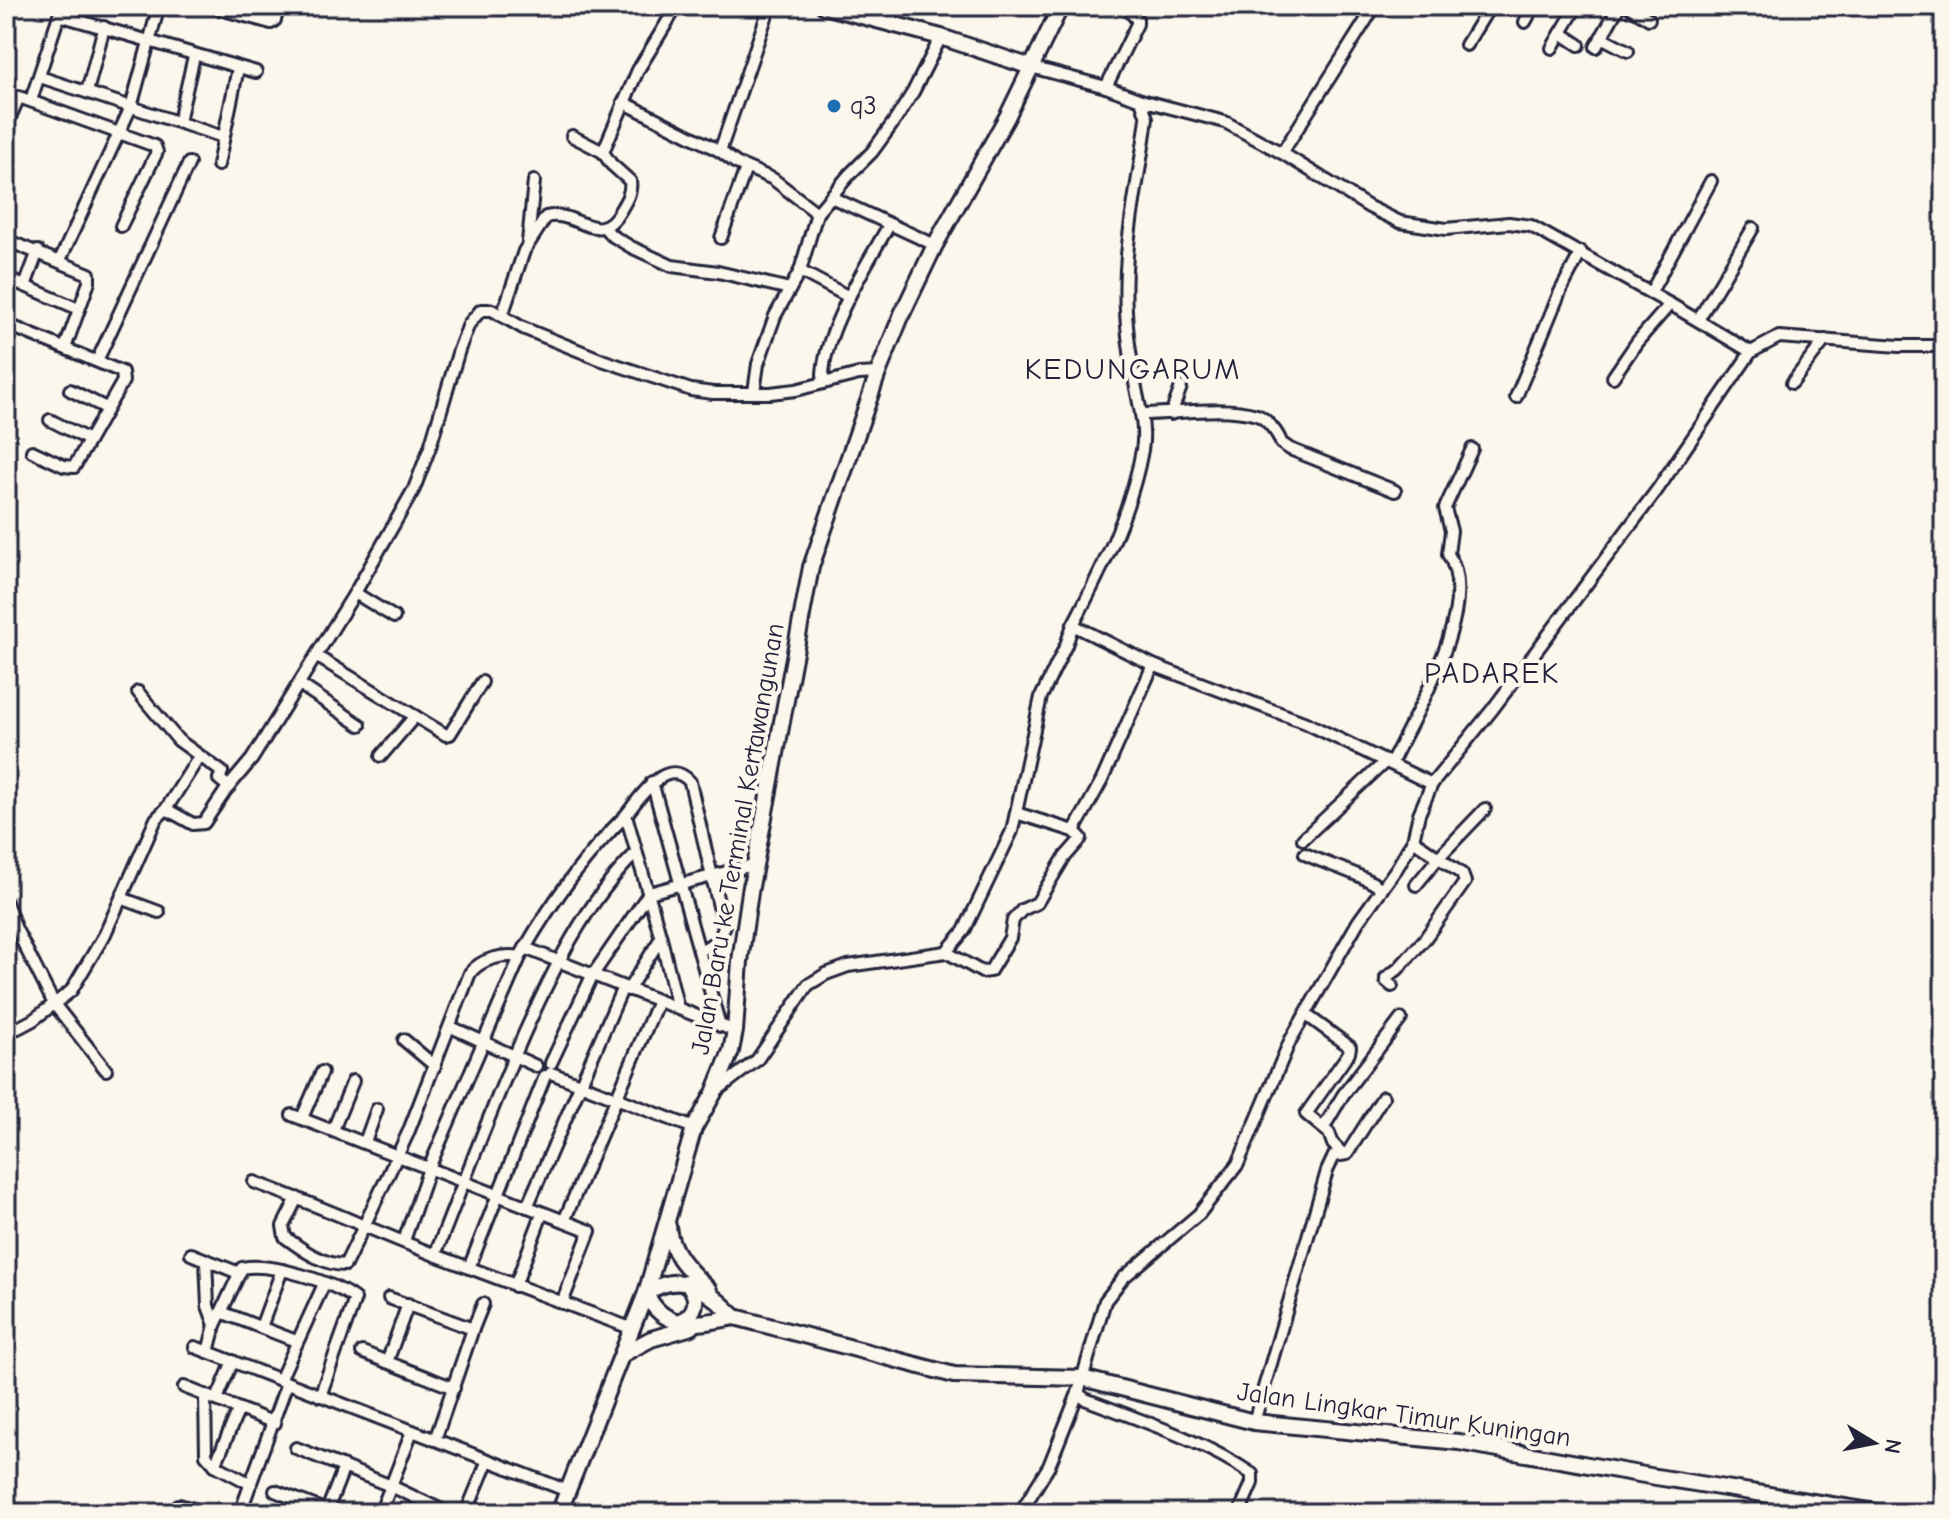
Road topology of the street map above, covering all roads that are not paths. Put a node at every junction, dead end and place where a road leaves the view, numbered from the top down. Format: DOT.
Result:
graph roads {
  1 [pos="159,6"];
  2 [pos="209,6"];
  3 [pos="279,6"];
  4 [pos="677,6"];
  5 [pos="770,6"];
  6 [pos="824,6"];
  7 [pos="896,6"];
  8 [pos="1061,6"];
  9 [pos="1133,6"];
  10 [pos="1375,6"];
  11 [pos="1490,6"];
  12 [pos="1534,6"];
  13 [pos="1577,6"];
  14 [pos="1619,6"];
  15 [pos="1628,6"];
  16 [pos="60,10"];
  17 [pos="1649,19"];
  18 [pos="1525,22"];
  19 [pos="890,23"];
  20 [pos="104,27"];
  21 [pos="1561,33"];
  22 [pos="941,37"];
  23 [pos="150,41"];
  24 [pos="1466,45"];
  25 [pos="1579,45"];
  26 [pos="1552,48"];
  27 [pos="1628,51"];
  28 [pos="194,56"];
  29 [pos="1031,67"];
  30 [pos="238,68"];
  31 [pos="256,72"];
  32 [pos="40,77"];
  33 [pos="1106,87"];
  34 [pos="87,92"];
  35 [pos="31,100"];
  36 [pos="1141,100"];
  37 [pos="623,102"];
  38 [pos="131,107"];
  39 [pos="179,121"];
  40 [pos="6,126"];
  41 [pos="120,133"];
  42 [pos="572,136"];
  43 [pos="223,137"];
  44 [pos="720,151"];
  45 [pos="603,152"];
  46 [pos="1282,153"];
  47 [pos="189,163"];
  48 [pos="218,165"];
  49 [pos="746,168"];
  50 [pos="534,181"];
  51 [pos="1711,181"];
  52 [pos="831,197"];
  53 [pos="817,213"];
  54 [pos="889,225"];
  55 [pos="121,226"];
  56 [pos="604,227"];
  57 [pos="1753,228"];
  58 [pos="721,238"];
  59 [pos="6,240"];
  60 [pos="527,244"];
  61 [pos="935,245"];
  62 [pos="38,251"];
  63 [pos="1581,252"];
  64 [pos="60,260"];
  65 [pos="800,271"];
  66 [pos="6,278"];
  67 [pos="25,286"];
  68 [pos="790,289"];
  69 [pos="1651,292"];
  70 [pos="849,297"];
  71 [pos="1670,304"];
  72 [pos="79,309"];
  73 [pos="502,316"];
  74 [pos="1698,320"];
  75 [pos="6,324"];
  76 [pos="1825,340"];
  77 [pos="1944,346"];
  78 [pos="65,348"];
  79 [pos="1751,352"];
  80 [pos="97,361"];
  81 [pos="878,373"];
  82 [pos="1613,377"];
  83 [pos="823,383"];
  84 [pos="1792,383"];
  85 [pos="1181,387"];
  86 [pos="70,390"];
  87 [pos="754,392"];
  88 [pos="1516,397"];
  89 [pos="106,408"];
  90 [pos="1141,414"];
  91 [pos="1171,414"];
  92 [pos="50,420"];
  93 [pos="89,440"];
  94 [pos="1472,449"];
  95 [pos="32,451"];
  96 [pos="1395,491"];
  97 [pos="355,593"];
  98 [pos="394,617"];
  99 [pos="1073,625"];
  100 [pos="316,656"];
  101 [pos="1153,665"];
  102 [pos="482,682"];
  103 [pos="299,684"];
  104 [pos="138,692"];
  105 [pos="415,716"];
  106 [pos="360,725"];
  107 [pos="381,756"];
  108 [pos="199,757"];
  109 [pos="1389,763"];
  110 [pos="652,782"];
  111 [pos="1432,784"];
  112 [pos="229,787"];
  113 [pos="166,809"];
  114 [pos="1485,809"];
  115 [pos="1016,813"];
  116 [pos="626,815"];
  117 [pos="1074,831"];
  118 [pos="1303,839"];
  119 [pos="1413,840"];
  120 [pos="636,853"];
  121 [pos="1305,854"];
  122 [pos="1439,857"];
  123 [pos="756,864"];
  124 [pos="714,876"];
  125 [pos="682,882"];
  126 [pos="1416,885"];
  127 [pos="1382,889"];
  128 [pos="649,893"];
  129 [pos="121,898"];
  130 [pos="6,902"];
  131 [pos="159,912"];
  132 [pos="661,938"];
  133 [pos="700,951"];
  134 [pos="522,952"];
  135 [pos="946,952"];
  136 [pos="557,961"];
  137 [pos="592,976"];
  138 [pos="1392,986"];
  139 [pos="626,988"];
  140 [pos="658,1001"];
  141 [pos="56,1003"];
  142 [pos="678,1009"];
  143 [pos="1305,1014"];
  144 [pos="1401,1019"];
  145 [pos="720,1026"];
  146 [pos="451,1027"];
  147 [pos="6,1030"];
  148 [pos="735,1031"];
  149 [pos="404,1040"];
  150 [pos="484,1040"];
  151 [pos="515,1055"];
  152 [pos="435,1066"];
  153 [pos="106,1070"];
  154 [pos="549,1071"];
  155 [pos="322,1072"];
  156 [pos="353,1081"];
  157 [pos="581,1083"];
  158 [pos="714,1093"];
  159 [pos="616,1096"];
  160 [pos="1383,1097"];
  161 [pos="377,1109"];
  162 [pos="1324,1127"];
  163 [pos="694,1128"];
  164 [pos="333,1130"];
  165 [pos="365,1142"];
  166 [pos="1342,1153"];
  167 [pos="398,1155"];
  168 [pos="429,1168"];
  169 [pos="465,1180"];
  170 [pos="254,1182"];
  171 [pos="497,1196"];
  172 [pos="297,1198"];
  173 [pos="527,1207"];
  174 [pos="542,1214"];
  175 [pos="564,1221"];
  176 [pos="668,1221"];
  177 [pos="364,1226"];
  178 [pos="404,1241"];
  179 [pos="191,1254"];
  180 [pos="435,1255"];
  181 [pos="206,1260"];
  182 [pos="469,1268"];
  183 [pos="282,1270"];
  184 [pos="239,1273"];
  185 [pos="324,1284"];
  186 [pos="689,1285"];
  187 [pos="515,1286"];
  188 [pos="646,1293"];
  189 [pos="715,1297"];
  190 [pos="389,1298"];
  191 [pos="562,1303"];
  192 [pos="408,1304"];
  193 [pos="483,1304"];
  194 [pos="221,1312"];
  195 [pos="735,1317"];
  196 [pos="679,1322"];
  197 [pos="708,1323"];
  198 [pos="215,1325"];
  199 [pos="261,1327"];
  200 [pos="473,1329"];
  201 [pos="633,1329"];
  202 [pos="296,1341"];
  203 [pos="195,1347"];
  204 [pos="208,1352"];
  205 [pos="362,1352"];
  206 [pos="623,1354"];
  207 [pos="233,1361"];
  208 [pos="387,1362"];
  209 [pos="1082,1378"];
  210 [pos="284,1382"];
  211 [pos="184,1387"];
  212 [pos="454,1388"];
  213 [pos="1078,1393"];
  214 [pos="205,1395"];
  215 [pos="320,1396"];
  216 [pos="217,1399"];
  217 [pos="239,1409"];
  218 [pos="1254,1422"];
  219 [pos="275,1423"];
  220 [pos="412,1431"];
  221 [pos="435,1440"];
  222 [pos="296,1448"];
  223 [pos="488,1460"];
  224 [pos="215,1465"];
  225 [pos="344,1467"];
  226 [pos="251,1484"];
  227 [pos="391,1486"];
  228 [pos="275,1491"];
  229 [pos="568,1491"];
  230 [pos="179,1505"];
  231 [pos="327,1512"];
  232 [pos="208,1513"];
  233 [pos="240,1513"];
  234 [pos="380,1513"];
  235 [pos="448,1513"];
  236 [pos="466,1513"];
  237 [pos="559,1513"];
  238 [pos="1020,1513"];
  239 [pos="1239,1513"];
  240 [pos="1882,1513"];
  1 -- 23 [label="street"];
  2 -- 3 [label="street"];
  4 -- 37 [label="street"];
  5 -- 44 [label="street"];
  6 -- 19 [label="main road"];
  7 -- 19 [label="street"];
  8 -- 29 [label="main road, Jalan Baru ke Terminal Kertawangunan"];
  9 -- 33 [label="street"];
  10 -- 46 [label="street"];
  11 -- 24 [label="street"];
  12 -- 18 [label="street"];
  13 -- 21 [label="street"];
  14 -- 27 [label="street"];
  15 -- 17 [label="street"];
  16 -- 20 [label="street"];
  16 -- 32 [label="street"];
  19 -- 22 [label="main road"];
  20 -- 23 [label="street"];
  20 -- 34 [label="street"];
  21 -- 25 [label="street"];
  21 -- 26 [label="street"];
  22 -- 29 [label="main road"];
  22 -- 52 [label="street"];
  23 -- 28 [label="street"];
  23 -- 38 [label="street"];
  28 -- 30 [label="street"];
  28 -- 39 [label="street"];
  29 -- 33 [label="street"];
  29 -- 61 [label="main road, Jalan Baru ke Terminal Kertawangunan"];
  30 -- 31 [label="street"];
  30 -- 43 [label="street"];
  32 -- 34 [label="street"];
  32 -- 35 [label="street"];
  33 -- 36 [label="street"];
  34 -- 38 [label="street"];
  35 -- 40 [label="street"];
  35 -- 41 [label="street"];
  36 -- 46 [label="street"];
  36 -- 90 [label="street"];
  37 -- 44 [label="street"];
  37 -- 45 [label="street"];
  38 -- 39 [label="street"];
  38 -- 41 [label="street"];
  39 -- 43 [label="street"];
  41 -- 55 [label="street"];
  41 -- 64 [label="street"];
  42 -- 45 [label="street"];
  43 -- 48 [label="street"];
  44 -- 49 [label="street"];
  45 -- 56 [label="street"];
  46 -- 63 [label="street"];
  47 -- 80 [label="street"];
  49 -- 53 [label="street"];
  49 -- 58 [label="street"];
  50 -- 60 [label="street"];
  51 -- 69 [label="street"];
  52 -- 53 [label="street"];
  52 -- 54 [label="street"];
  53 -- 65 [label="street"];
  54 -- 61 [label="street"];
  54 -- 70 [label="street"];
  56 -- 60 [label="street"];
  56 -- 68 [label="street"];
  57 -- 74 [label="street"];
  59 -- 62 [label="street"];
  60 -- 73 [label="street"];
  61 -- 81 [label="main road, Jalan Baru ke Terminal Kertawangunan"];
  62 -- 64 [label="street"];
  62 -- 67 [label="street"];
  63 -- 69 [label="street"];
  63 -- 88 [label="street"];
  64 -- 72 [label="street"];
  65 -- 68 [label="street"];
  65 -- 70 [label="street"];
  66 -- 67 [label="street"];
  67 -- 72 [label="street"];
  68 -- 87 [label="street"];
  69 -- 71 [label="street"];
  70 -- 83 [label="street"];
  71 -- 74 [label="street"];
  71 -- 82 [label="street"];
  72 -- 78 [label="street"];
  73 -- 87 [label="street"];
  73 -- 97 [label="street"];
  74 -- 79 [label="street"];
  75 -- 78 [label="street"];
  76 -- 77 [label="street"];
  76 -- 79 [label="street"];
  76 -- 84 [label="street"];
  78 -- 80 [label="street"];
  79 -- 111 [label="street"];
  80 -- 89 [label="street"];
  81 -- 83 [label="street"];
  81 -- 123 [label="main road, Jalan Baru ke Terminal Kertawangunan"];
  83 -- 87 [label="street"];
  85 -- 91 [label="street"];
  86 -- 89 [label="street"];
  89 -- 93 [label="street"];
  90 -- 91 [label="street"];
  90 -- 99 [label="street"];
  91 -- 96 [label="street"];
  92 -- 93 [label="street"];
  93 -- 95 [label="street"];
  94 -- 109 [label="street"];
  97 -- 98 [label="street"];
  97 -- 100 [label="street"];
  99 -- 101 [label="street"];
  99 -- 115 [label="street"];
  100 -- 103 [label="street"];
  100 -- 105 [label="street"];
  101 -- 109 [label="street"];
  101 -- 117 [label="street"];
  102 -- 105 [label="street"];
  103 -- 106 [label="street"];
  103 -- 112 [label="street"];
  104 -- 108 [label="street"];
  105 -- 107 [label="street"];
  108 -- 112 [label="street"];
  108 -- 113 [label="street"];
  109 -- 111 [label="street"];
  109 -- 118 [label="street"];
  110 -- 116 [label="street"];
  110 -- 124 [label="street"];
  110 -- 125 [label="street"];
  111 -- 119 [label="street"];
  112 -- 113 [label="street"];
  113 -- 129 [label="street"];
  114 -- 122 [label="street"];
  115 -- 117 [label="street"];
  115 -- 135 [label="street"];
  116 -- 120 [label="street"];
  116 -- 134 [label="street"];
  117 -- 135 [label="street"];
  119 -- 122 [label="street"];
  119 -- 127 [label="street"];
  120 -- 128 [label="street"];
  120 -- 136 [label="street"];
  121 -- 127 [label="street"];
  122 -- 126 [label="street"];
  122 -- 138 [label="street"];
  123 -- 124 [label="street"];
  123 -- 148 [label="main road, Jalan Baru ke Terminal Kertawangunan"];
  124 -- 125 [label="street"];
  124 -- 133 [label="street"];
  125 -- 128 [label="street"];
  125 -- 133 [label="street"];
  127 -- 143 [label="street"];
  128 -- 132 [label="street"];
  128 -- 137 [label="street"];
  129 -- 131 [label="street"];
  129 -- 141 [label="street"];
  130 -- 141 [label="street"];
  132 -- 139 [label="street"];
  132 -- 142 [label="street"];
  133 -- 145 [label="street"];
  134 -- 136 [label="street"];
  134 -- 146 [label="street"];
  134 -- 150 [label="street"];
  135 -- 158 [label="street"];
  136 -- 137 [label="street"];
  136 -- 151 [label="street"];
  137 -- 139 [label="street"];
  137 -- 154 [label="street"];
  139 -- 140 [label="street"];
  139 -- 157 [label="street"];
  140 -- 142 [label="street"];
  140 -- 159 [label="street"];
  141 -- 147 [label="street"];
  141 -- 153 [label="street"];
  142 -- 145 [label="street"];
  143 -- 162 [label="street"];
  143 -- 209 [label="street"];
  144 -- 162 [label="street"];
  145 -- 148 [label="street"];
  146 -- 150 [label="street"];
  146 -- 152 [label="street"];
  148 -- 158 [label="main road, Jalan Baru ke Terminal Kertawangunan"];
  149 -- 152 [label="street"];
  150 -- 151 [label="street"];
  150 -- 168 [label="street"];
  151 -- 154 [label="street"];
  151 -- 169 [label="street"];
  152 -- 167 [label="street"];
  154 -- 157 [label="street"];
  154 -- 171 [label="street"];
  155 -- 164 [label="street"];
  156 -- 164 [label="street"];
  157 -- 159 [label="street"];
  157 -- 173 [label="street"];
  158 -- 163 [label="main road, Jalan Baru ke Terminal Kertawangunan"];
  159 -- 163 [label="street"];
  159 -- 175 [label="street"];
  160 -- 166 [label="street"];
  161 -- 165 [label="street"];
  162 -- 166 [label="street"];
  163 -- 176 [label="main road, Jalan Baru ke Terminal Kertawangunan"];
  164 -- 165 [label="street"];
  165 -- 167 [label="street"];
  166 -- 218 [label="street"];
  167 -- 168 [label="street"];
  167 -- 177 [label="street"];
  168 -- 169 [label="street"];
  168 -- 178 [label="street"];
  169 -- 171 [label="street"];
  169 -- 180 [label="street"];
  170 -- 172 [label="street"];
  171 -- 173 [label="street"];
  171 -- 182 [label="street"];
  172 -- 177 [label="street"];
  172 -- 177 [label="street"];
  173 -- 174 [label="street"];
  174 -- 175 [label="street"];
  174 -- 187 [label="street"];
  175 -- 191 [label="street"];
  176 -- 188 [label="main road, Jalan Baru ke Terminal Kertawangunan"];
  176 -- 189 [label="main road"];
  177 -- 178 [label="street"];
  178 -- 180 [label="street"];
  179 -- 181 [label="street"];
  180 -- 182 [label="street"];
  181 -- 184 [label="street"];
  181 -- 198 [label="street"];
  182 -- 187 [label="street"];
  183 -- 184 [label="street"];
  183 -- 185 [label="street"];
  183 -- 199 [label="street"];
  184 -- 194 [label="street"];
  185 -- 202 [label="street"];
  185 -- 215 [label="street"];
  186 -- 188 [label="main road"];
  186 -- 189 [label="main road"];
  186 -- 196 [label="main road"];
  187 -- 191 [label="street"];
  188 -- 196 [label="main road"];
  188 -- 201 [label="main road, Jalan Baru ke Terminal Kertawangunan"];
  189 -- 195 [label="main road"];
  190 -- 192 [label="street"];
  191 -- 201 [label="street"];
  192 -- 200 [label="street"];
  192 -- 208 [label="street"];
  193 -- 200 [label="street"];
  194 -- 198 [label="street"];
  194 -- 199 [label="street"];
  195 -- 197 [label="main road, Jalan Lingkar Timur Kuningan"];
  195 -- 209 [label="main road, Jalan Lingkar Timur Kuningan"];
  196 -- 197 [label="main road, Jalan Lingkar Timur Kuningan"];
  197 -- 206 [label="main road"];
  198 -- 204 [label="street"];
  199 -- 202 [label="street"];
  200 -- 212 [label="street"];
  201 -- 206 [label="main road, Jalan Baru ke Terminal Kertawangunan"];
  202 -- 210 [label="street"];
  203 -- 204 [label="street"];
  204 -- 207 [label="street"];
  205 -- 208 [label="street"];
  206 -- 229 [label="main road, Jalan Baru ke Terminal Kertawangunan"];
  207 -- 210 [label="street"];
  207 -- 216 [label="street"];
  208 -- 212 [label="street"];
  209 -- 213 [label="street"];
  209 -- 218 [label="main road, Jalan Lingkar Timur Kuningan"];
  210 -- 215 [label="street"];
  210 -- 219 [label="street"];
  211 -- 214 [label="street"];
  212 -- 221 [label="street"];
  213 -- 238 [label="street"];
  213 -- 239 [label="street"];
  214 -- 216 [label="street"];
  214 -- 224 [label="street"];
  215 -- 220 [label="street"];
  216 -- 217 [label="street"];
  217 -- 219 [label="street"];
  217 -- 224 [label="street"];
  218 -- 240 [label="main road, Jalan Lingkar Timur Kuningan"];
  219 -- 226 [label="street"];
  220 -- 221 [label="street"];
  220 -- 227 [label="street"];
  221 -- 223 [label="street"];
  222 -- 225 [label="street"];
  223 -- 229 [label="street"];
  223 -- 236 [label="street"];
  224 -- 226 [label="street"];
  225 -- 227 [label="street"];
  225 -- 231 [label="street"];
  226 -- 233 [label="street"];
  227 -- 234 [label="street"];
  227 -- 235 [label="street"];
  228 -- 231 [label="street"];
  229 -- 237 [label="main road, Jalan Baru ke Terminal Kertawangunan"];
  230 -- 232 [label="street"];
}
